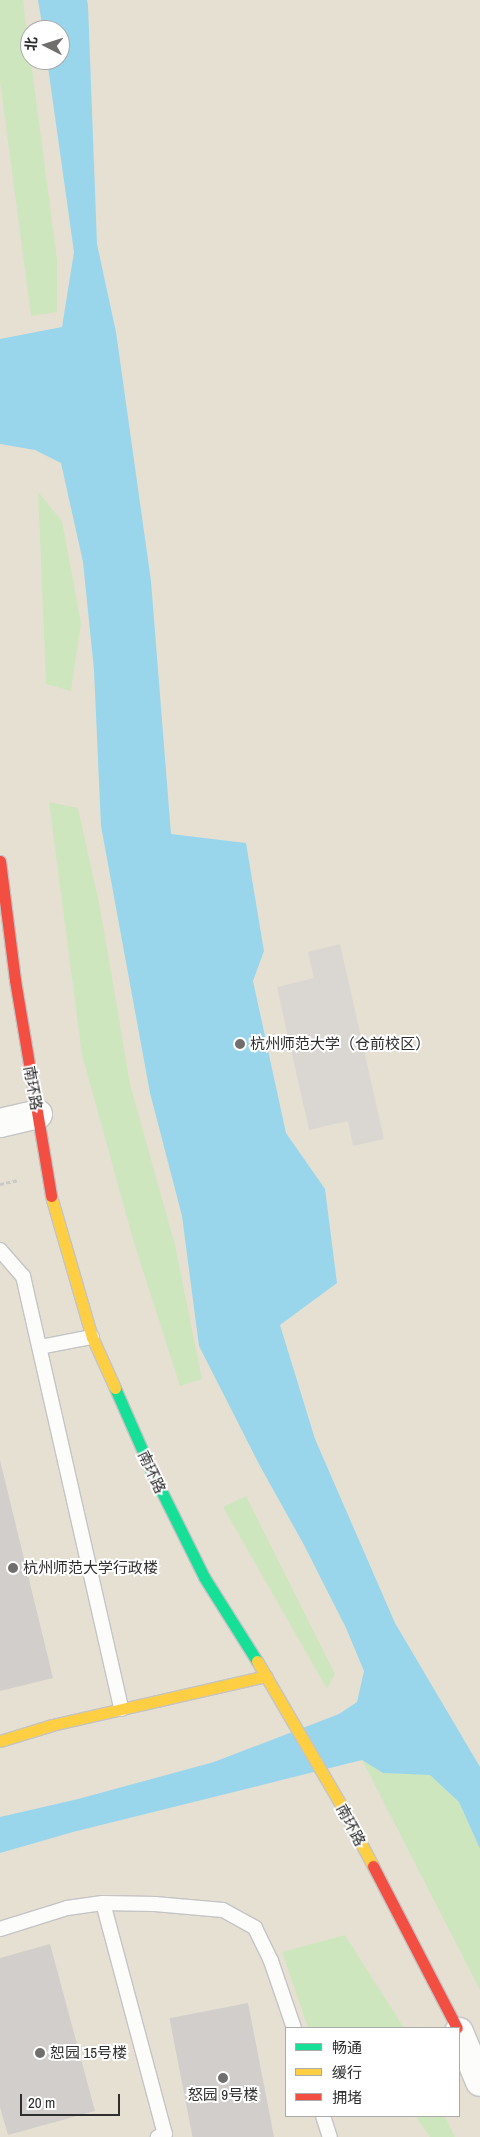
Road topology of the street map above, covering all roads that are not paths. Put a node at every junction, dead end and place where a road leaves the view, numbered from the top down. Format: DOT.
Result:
graph roads {
  1 [pos="0,861"];
  2 [pos="38,1114"];
  3 [pos="0,1122"];
  4 [pos="0,1250"];
  5 [pos="92,1337"];
  6 [pos="40,1348"];
  7 [pos="266,1676"];
  8 [pos="121,1709"];
  9 [pos="0,1741"];
  10 [pos="103,1903"];
  11 [pos="0,1929"];
  12 [pos="294,2027"];
  13 [pos="456,2027"];
  14 [pos="460,2035"];
  15 [pos="480,2082"];
  16 [pos="323,2117"];
  17 [pos="163,2136"];
  18 [pos="330,2137"];
  1 -- 2 [label="street, 南环路"];
  2 -- 3 [label="street"];
  2 -- 5 [label="street, 南环路"];
  4 -- 6 [label="lane"];
  5 -- 6 [label="lane"];
  5 -- 7 [label="street, 南环路"];
  6 -- 8 [label="lane"];
  7 -- 8 [label="street"];
  7 -- 13 [label="street, 南环路"];
  8 -- 9 [label="street"];
  10 -- 11 [label="lane"];
  10 -- 12 [label="lane"];
  10 -- 17 [label="lane"];
  14 -- 15 [label="street, 南环路"];
  16 -- 18 [label="lane"];
}
